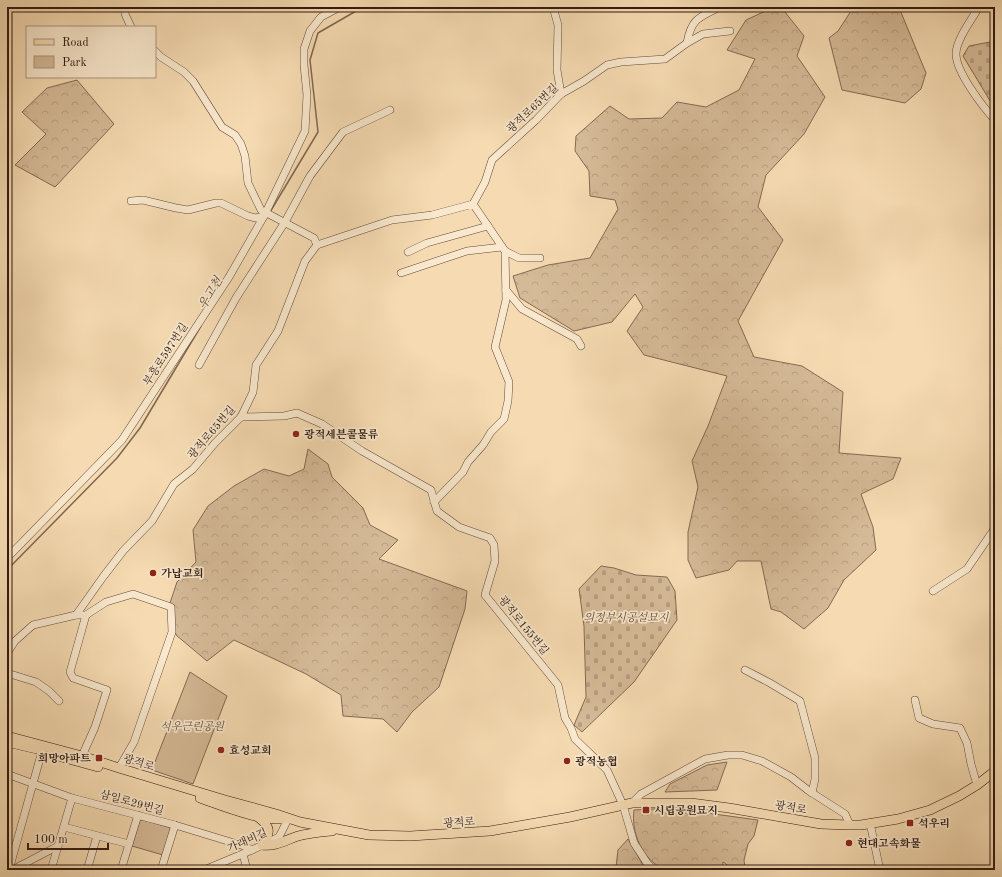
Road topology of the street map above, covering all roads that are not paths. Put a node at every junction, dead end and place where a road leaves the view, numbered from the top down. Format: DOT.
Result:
graph roads {
  1 [pos="125,7"];
  2 [pos="340,7"];
  3 [pos="553,7"];
  4 [pos="720,7"];
  5 [pos="979,7"];
  6 [pos="131,26"];
  7 [pos="730,31"];
  8 [pos="687,43"];
  9 [pos="156,52"];
  10 [pos="561,94"];
  11 [pos="390,110"];
  12 [pos="995,120"];
  13 [pos="131,201"];
  14 [pos="473,204"];
  15 [pos="266,214"];
  16 [pos="284,221"];
  17 [pos="488,226"];
  18 [pos="317,245"];
  19 [pos="504,249"];
  20 [pos="408,252"];
  21 [pos="540,258"];
  22 [pos="400,272"];
  23 [pos="506,290"];
  24 [pos="581,346"];
  25 [pos="199,365"];
  26 [pos="241,417"];
  27 [pos="434,502"];
  28 [pos="995,528"];
  29 [pos="7,558"];
  30 [pos="933,591"];
  31 [pos="76,615"];
  32 [pos="86,615"];
  33 [pos="7,653"];
  34 [pos="745,670"];
  35 [pos="7,673"];
  36 [pos="915,700"];
  37 [pos="59,702"];
  38 [pos="7,736"];
  39 [pos="7,742"];
  40 [pos="42,750"];
  41 [pos="82,756"];
  42 [pos="119,768"];
  43 [pos="995,771"];
  44 [pos="7,774"];
  45 [pos="34,783"];
  46 [pos="977,785"];
  47 [pos="812,793"];
  48 [pos="72,798"];
  49 [pos="628,804"];
  50 [pos="138,815"];
  51 [pos="256,815"];
  52 [pos="288,819"];
  53 [pos="870,823"];
  54 [pos="175,825"];
  55 [pos="850,825"];
  56 [pos="64,827"];
  57 [pos="342,830"];
  58 [pos="97,836"];
  59 [pos="129,844"];
  60 [pos="262,845"];
  61 [pos="58,846"];
  62 [pos="252,850"];
  63 [pos="243,854"];
  64 [pos="9,870"];
  65 [pos="12,870"];
  66 [pos="51,870"];
  67 [pos="87,870"];
  68 [pos="121,870"];
  69 [pos="161,870"];
  70 [pos="205,870"];
  71 [pos="247,870"];
  72 [pos="654,870"];
  73 [pos="880,870"];
  1 -- 6 [label="street"];
  2 -- 15 [label="street, 부흥로597번길"];
  3 -- 10 [label="street"];
  4 -- 8 [label="street"];
  5 -- 12 [label="street"];
  7 -- 8 [label="street"];
  8 -- 10 [label="street, 광적로65번길"];
  9 -- 15 [label="street"];
  10 -- 14 [label="street, 광적로65번길"];
  11 -- 16 [label="street"];
  13 -- 15 [label="street"];
  14 -- 17 [label="street"];
  14 -- 18 [label="street"];
  15 -- 16 [label="street"];
  15 -- 29 [label="street, 부흥로597번길"];
  16 -- 18 [label="street"];
  16 -- 25 [label="street"];
  17 -- 19 [label="street"];
  17 -- 20 [label="street"];
  18 -- 26 [label="street, 광적로65번길"];
  19 -- 21 [label="street"];
  19 -- 22 [label="street"];
  19 -- 23 [label="street"];
  23 -- 24 [label="street"];
  23 -- 27 [label="street"];
  26 -- 27 [label="street, 광적로155번길"];
  26 -- 31 [label="street, 광적로65번길"];
  27 -- 49 [label="street, 광적로155번길"];
  28 -- 30 [label="street"];
  31 -- 32 [label="street"];
  31 -- 33 [label="street"];
  32 -- 41 [label="street"];
  32 -- 42 [label="street"];
  34 -- 47 [label="street, 광적로"];
  35 -- 37 [label="street"];
  36 -- 46 [label="street"];
  38 -- 41 [label="main road, 광적로"];
  39 -- 40 [label="main road, 광적로"];
  40 -- 45 [label="street"];
  40 -- 51 [label="main road, 광적로"];
  41 -- 42 [label="main road, 광적로"];
  42 -- 52 [label="main road, 광적로"];
  43 -- 46 [label="main road, 광적로"];
  44 -- 45 [label="street, 삼일로29번길"];
  45 -- 48 [label="street, 삼일로29번길"];
  45 -- 64 [label="street"];
  46 -- 53 [label="main road, 광적로"];
  47 -- 49 [label="street, 광적로"];
  47 -- 55 [label="street, 광적로"];
  48 -- 50 [label="street, 삼일로29번길"];
  48 -- 56 [label="street"];
  49 -- 55 [label="main road, 광적로"];
  49 -- 57 [label="main road, 광적로"];
  49 -- 72 [label="street"];
  50 -- 54 [label="street, 삼일로29번길"];
  50 -- 59 [label="street"];
  51 -- 52 [label="main road, 광적로"];
  51 -- 60 [label="main road"];
  52 -- 57 [label="main road, 광적로"];
  52 -- 60 [label="street, 가래비길"];
  53 -- 55 [label="main road, 광적로"];
  53 -- 73 [label="street"];
  54 -- 62 [label="street, 삼일로29번길"];
  54 -- 69 [label="street"];
  56 -- 58 [label="street"];
  56 -- 61 [label="street"];
  57 -- 60 [label="main road"];
  58 -- 59 [label="street"];
  58 -- 67 [label="street"];
  59 -- 68 [label="street"];
  60 -- 62 [label="street, 가래비길"];
  61 -- 65 [label="street"];
  61 -- 66 [label="street"];
  62 -- 63 [label="street, 가래비길"];
  63 -- 70 [label="street, 가래비길"];
  63 -- 71 [label="street"];
}
